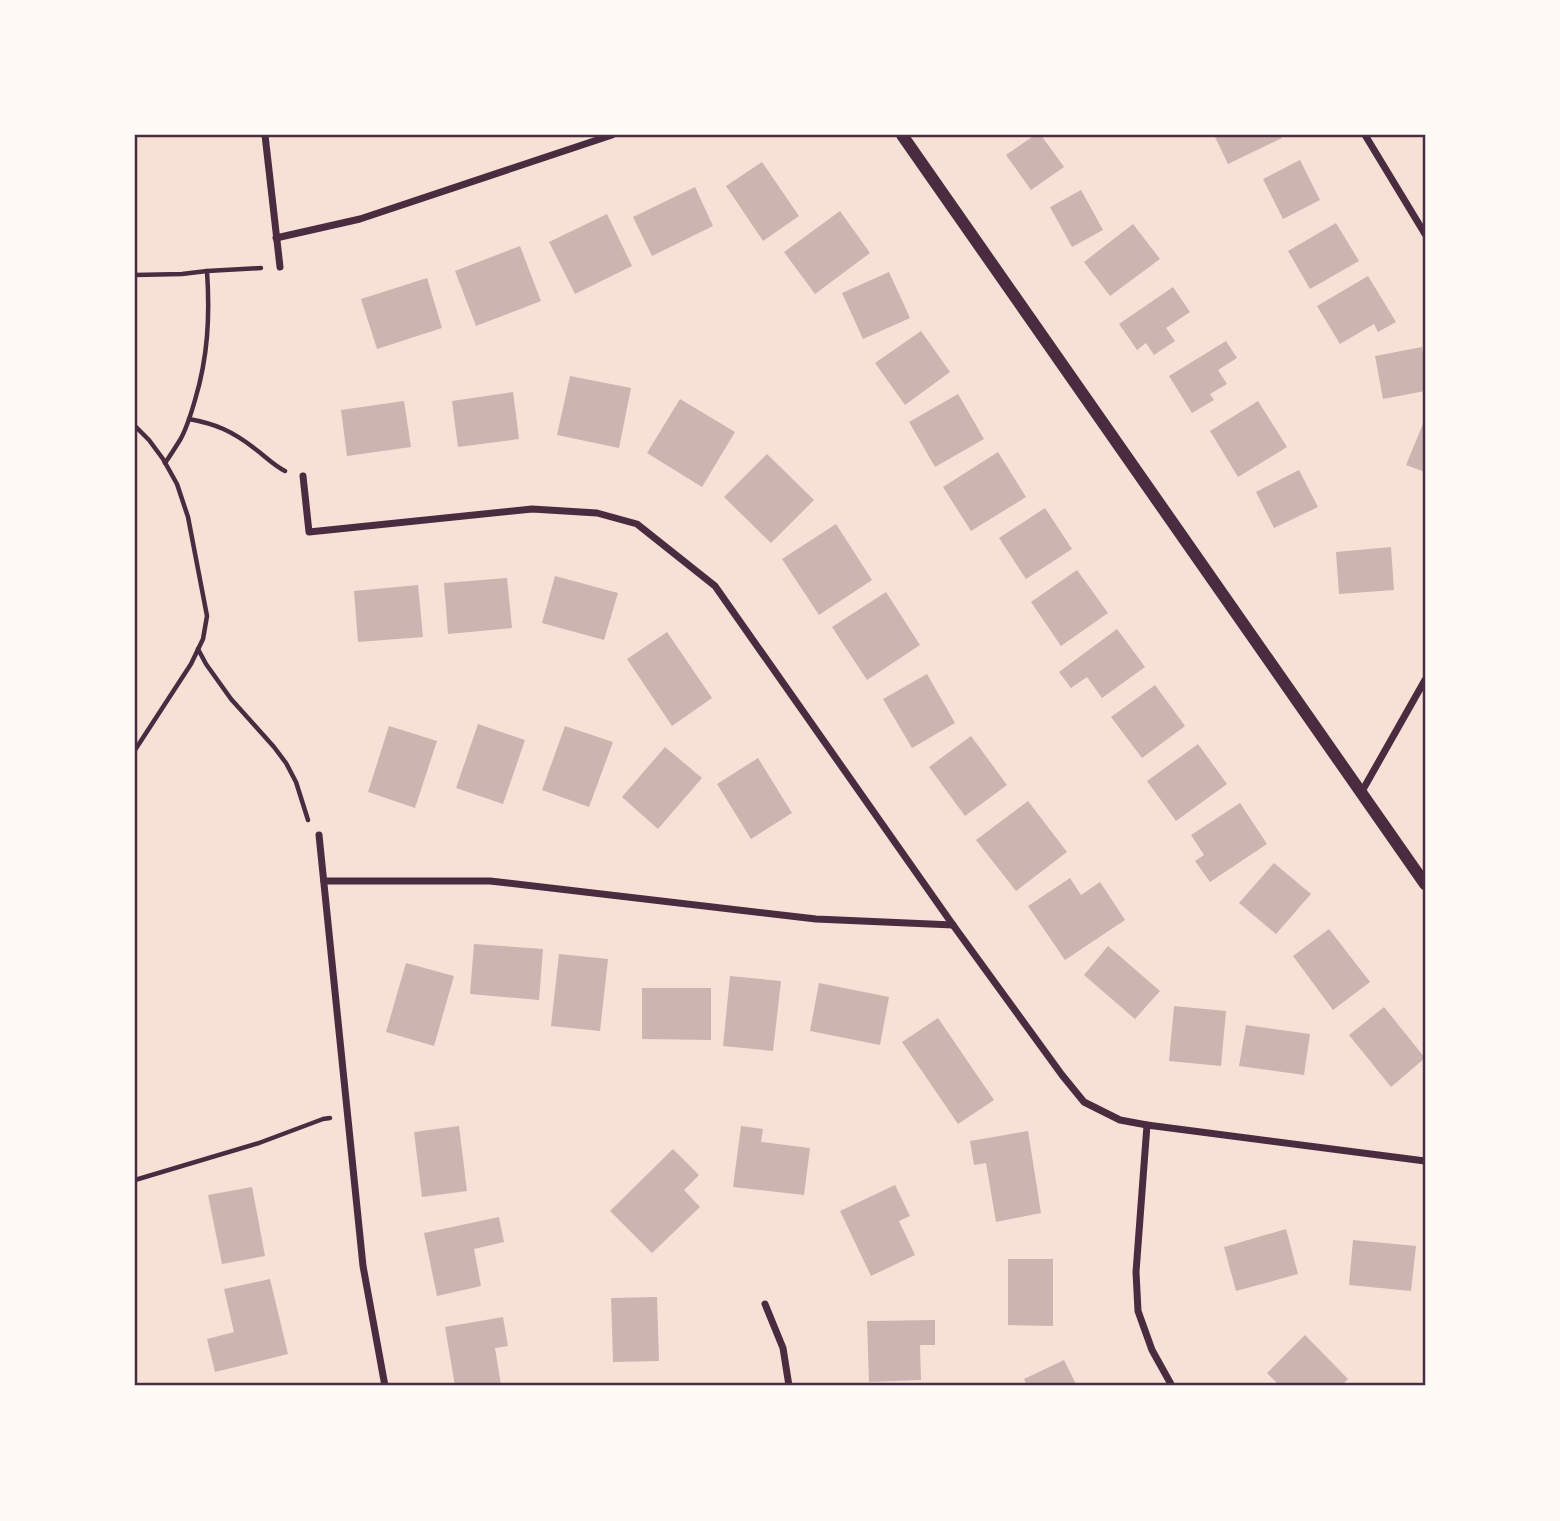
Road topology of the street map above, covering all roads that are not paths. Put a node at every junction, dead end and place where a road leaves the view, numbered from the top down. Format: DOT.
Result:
graph roads {
  1 [pos="265,135"];
  2 [pos="612,135"];
  3 [pos="902,135"];
  4 [pos="1365,135"];
  5 [pos="1425,234"];
  6 [pos="276,238"];
  7 [pos="280,267"];
  8 [pos="303,476"];
  9 [pos="1425,680"];
  10 [pos="1361,793"];
  11 [pos="319,835"];
  12 [pos="324,881"];
  13 [pos="1425,884"];
  14 [pos="953,925"];
  15 [pos="1147,1125"];
  16 [pos="1425,1161"];
  17 [pos="765,1304"];
  18 [pos="384,1386"];
  19 [pos="789,1386"];
  20 [pos="1172,1386"];
  1 -- 6 [label="street"];
  2 -- 6 [label="street"];
  3 -- 10 [label="street"];
  4 -- 5 [label="street"];
  6 -- 7 [label="street"];
  8 -- 14 [label="street"];
  9 -- 10 [label="street"];
  10 -- 13 [label="street"];
  11 -- 12 [label="street"];
  12 -- 14 [label="street"];
  12 -- 18 [label="street"];
  14 -- 15 [label="street"];
  15 -- 16 [label="street"];
  15 -- 20 [label="street"];
  17 -- 19 [label="street"];
}
